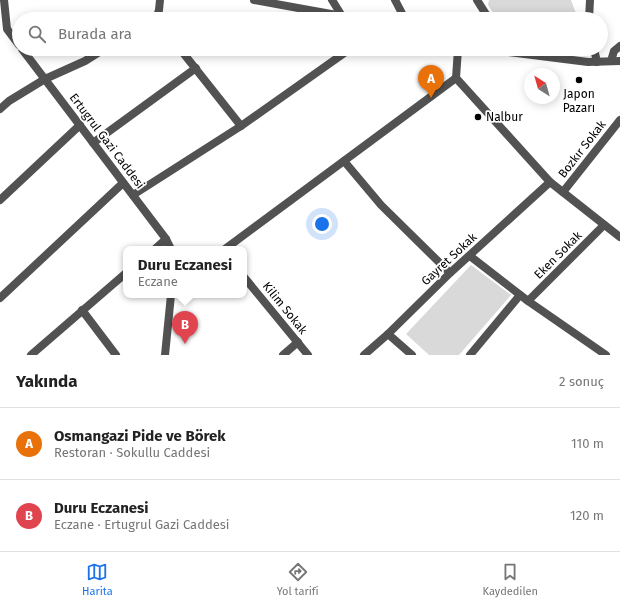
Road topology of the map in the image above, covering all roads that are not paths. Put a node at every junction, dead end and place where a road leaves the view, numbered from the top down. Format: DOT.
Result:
graph roads {
  1 [pos="160,0"];
  2 [pos="254,0"];
  3 [pos="332,0"];
  4 [pos="395,0"];
  5 [pos="477,0"];
  6 [pos="590,0"];
  7 [pos="3,5"];
  8 [pos="158,12"];
  9 [pos="315,12"];
  10 [pos="341,12"];
  11 [pos="401,12"];
  12 [pos="485,12"];
  13 [pos="589,12"];
  14 [pos="12,36"];
  15 [pos="620,46"];
  16 [pos="27,56"];
  17 [pos="93,56"];
  18 [pos="186,56"];
  19 [pos="340,56"];
  20 [pos="458,56"];
  21 [pos="544,56"];
  22 [pos="596,56"];
  23 [pos="611,61"];
  24 [pos="620,61"];
  25 [pos="597,62"];
  26 [pos="196,68"];
  27 [pos="456,78"];
  28 [pos="45,79"];
  29 [pos="0,109"];
  30 [pos="620,120"];
  31 [pos="80,125"];
  32 [pos="241,126"];
  33 [pos="93,143"];
  34 [pos="344,161"];
  35 [pos="550,182"];
  36 [pos="123,183"];
  37 [pos="563,192"];
  38 [pos="133,196"];
  39 [pos="0,200"];
  40 [pos="604,225"];
  41 [pos="620,237"];
  42 [pos="166,239"];
  43 [pos="158,246"];
  44 [pos="170,246"];
  45 [pos="229,246"];
  46 [pos="470,256"];
  47 [pos="450,273"];
  48 [pos="123,276"];
  49 [pos="247,281"];
  50 [pos="520,295"];
  51 [pos="0,298"];
  52 [pos="171,298"];
  53 [pos="528,301"];
  54 [pos="82,310"];
  55 [pos="388,334"];
  56 [pos="298,342"];
  57 [pos="31,355"];
  58 [pos="116,355"];
  59 [pos="165,355"];
  60 [pos="283,355"];
  61 [pos="308,355"];
  62 [pos="364,355"];
  63 [pos="412,355"];
  64 [pos="470,355"];
  65 [pos="606,355"];
  1 -- 8 [label="street"];
  2 -- 9 [label="street"];
  3 -- 10 [label="street"];
  4 -- 11 [label="street"];
  5 -- 12 [label="street"];
  6 -- 13 [label="street"];
  7 -- 14 [label="street"];
  15 -- 23 [label="street"];
  16 -- 28 [label="street, Ertugrul Gazi Caddesi"];
  17 -- 28 [label="street"];
  18 -- 26 [label="street"];
  19 -- 32 [label="street"];
  20 -- 27 [label="street"];
  21 -- 25 [label="street"];
  22 -- 25 [label="street"];
  23 -- 24 [label="street"];
  23 -- 25 [label="street"];
  26 -- 32 [label="street"];
  26 -- 33 [label="street"];
  27 -- 34 [label="street"];
  27 -- 35 [label="street"];
  28 -- 29 [label="street"];
  28 -- 31 [label="street, Ertugrul Gazi Caddesi"];
  30 -- 37 [label="street, Bozkır Sokak"];
  31 -- 33 [label="street, Ertugrul Gazi Caddesi"];
  31 -- 39 [label="street"];
  32 -- 38 [label="street"];
  33 -- 36 [label="street, Ertugrul Gazi Caddesi"];
  34 -- 45 [label="street"];
  34 -- 47 [label="street"];
  35 -- 37 [label="street"];
  35 -- 46 [label="street, Gayret Sokak"];
  36 -- 38 [label="street, Ertugrul Gazi Caddesi"];
  36 -- 51 [label="street"];
  37 -- 40 [label="street"];
  38 -- 42 [label="street, Ertugrul Gazi Caddesi"];
  40 -- 41 [label="street"];
  40 -- 53 [label="street, Eken Sokak"];
  42 -- 43 [label="street"];
  42 -- 44 [label="street, Ertugrul Gazi Caddesi"];
  46 -- 47 [label="street, Gayret Sokak"];
  46 -- 50 [label="street"];
  47 -- 55 [label="street, Gayret Sokak"];
  48 -- 54 [label="street"];
  49 -- 56 [label="street, Kilim Sokak"];
  50 -- 53 [label="street"];
  50 -- 64 [label="street"];
  52 -- 59 [label="street"];
  53 -- 65 [label="street"];
  54 -- 57 [label="street"];
  54 -- 58 [label="street"];
  55 -- 62 [label="street, Gayret Sokak"];
  55 -- 63 [label="street"];
  56 -- 60 [label="street"];
  56 -- 61 [label="street, Kilim Sokak"];
}
